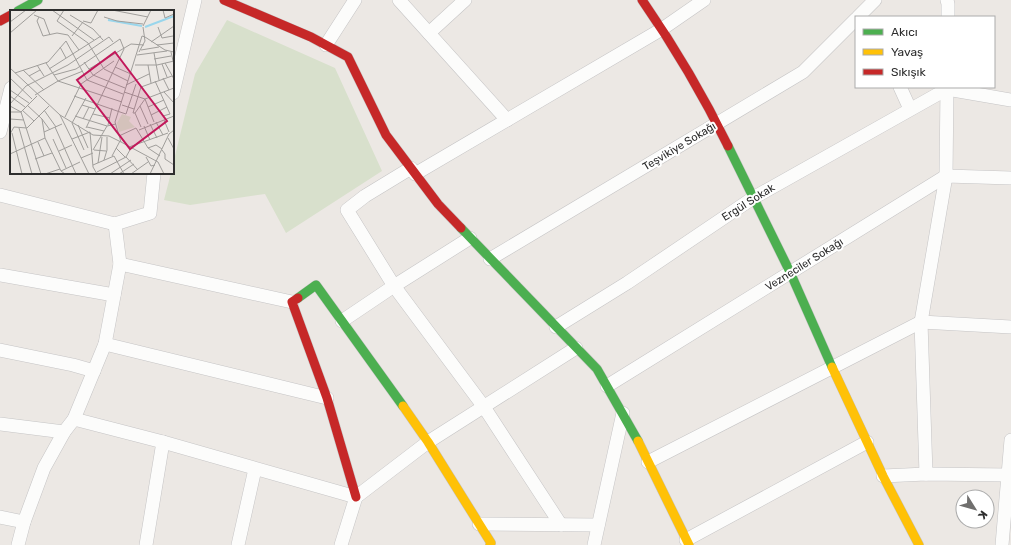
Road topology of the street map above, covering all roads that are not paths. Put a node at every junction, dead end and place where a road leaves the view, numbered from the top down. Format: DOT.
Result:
graph roads {
  1 [pos="38,0"];
  2 [pos="195,0"];
  3 [pos="224,0"];
  4 [pos="399,0"];
  5 [pos="465,0"];
  6 [pos="642,0"];
  7 [pos="704,0"];
  8 [pos="875,0"];
  9 [pos="947,0"];
  10 [pos="350,3"];
  11 [pos="21,10"];
  12 [pos="10,16"];
  13 [pos="859,16"];
  14 [pos="948,16"];
  15 [pos="855,20"];
  16 [pos="0,21"];
  17 [pos="662,29"];
  18 [pos="429,33"];
  19 [pos="326,45"];
  20 [pos="900,88"];
  21 [pos="947,88"];
  22 [pos="174,89"];
  23 [pos="10,92"];
  24 [pos="1011,100"];
  25 [pos="910,110"];
  26 [pos="507,120"];
  27 [pos="716,123"];
  28 [pos="0,132"];
  29 [pos="413,171"];
  30 [pos="154,174"];
  31 [pos="946,176"];
  32 [pos="1011,178"];
  33 [pos="0,195"];
  34 [pos="753,198"];
  35 [pos="115,224"];
  36 [pos="470,238"];
  37 [pos="490,259"];
  38 [pos="120,264"];
  39 [pos="790,272"];
  40 [pos="0,275"];
  41 [pos="394,286"];
  42 [pos="114,295"];
  43 [pos="292,302"];
  44 [pos="342,321"];
  45 [pos="921,322"];
  46 [pos="556,327"];
  47 [pos="1011,327"];
  48 [pos="105,344"];
  49 [pos="576,348"];
  50 [pos="0,350"];
  51 [pos="832,368"];
  52 [pos="94,371"];
  53 [pos="607,386"];
  54 [pos="327,398"];
  55 [pos="484,407"];
  56 [pos="623,413"];
  57 [pos="74,419"];
  58 [pos="0,424"];
  59 [pos="64,432"];
  60 [pos="1011,440"];
  61 [pos="163,442"];
  62 [pos="428,442"];
  63 [pos="867,442"];
  64 [pos="648,462"];
  65 [pos="255,468"];
  66 [pos="926,474"];
  67 [pos="1008,475"];
  68 [pos="883,476"];
  69 [pos="356,497"];
  70 [pos="0,517"];
  71 [pos="24,522"];
  72 [pos="479,524"];
  73 [pos="561,524"];
  74 [pos="598,525"];
  75 [pos="687,542"];
  76 [pos="18,545"];
  77 [pos="146,545"];
  78 [pos="238,545"];
  79 [pos="341,545"];
  80 [pos="490,545"];
  81 [pos="594,545"];
  82 [pos="919,545"];
  83 [pos="1002,545"];
  1 -- 11 [label="street"];
  2 -- 22 [label="street"];
  3 -- 19 [label="street"];
  4 -- 18 [label="street"];
  5 -- 18 [label="street"];
  6 -- 17 [label="street"];
  7 -- 17 [label="street"];
  8 -- 13 [label="street, Teşvikiye Sokağı"];
  9 -- 14 [label="street"];
  10 -- 19 [label="street"];
  12 -- 16 [label="street"];
  15 -- 27 [label="street, Teşvikiye Sokağı"];
  17 -- 26 [label="street"];
  17 -- 27 [label="street"];
  18 -- 26 [label="street"];
  19 -- 29 [label="street"];
  20 -- 25 [label="street"];
  21 -- 24 [label="street"];
  21 -- 25 [label="street, Ergül Sokak"];
  21 -- 31 [label="street"];
  23 -- 28 [label="street"];
  25 -- 34 [label="street, Ergül Sokak"];
  26 -- 29 [label="street"];
  27 -- 34 [label="street"];
  27 -- 37 [label="street, Teşvikiye Sokağı"];
  29 -- 36 [label="street"];
  29 -- 41 [label="street"];
  30 -- 35 [label="street"];
  31 -- 32 [label="street"];
  31 -- 39 [label="street, Vezneciler Sokağı"];
  31 -- 45 [label="street"];
  33 -- 35 [label="street"];
  34 -- 39 [label="street"];
  34 -- 46 [label="street, Ergül Sokak"];
  35 -- 38 [label="street"];
  36 -- 37 [label="street"];
  36 -- 41 [label="street"];
  37 -- 46 [label="street"];
  38 -- 42 [label="street"];
  38 -- 43 [label="street"];
  39 -- 51 [label="street"];
  39 -- 53 [label="street, Vezneciler Sokağı"];
  40 -- 42 [label="street"];
  41 -- 44 [label="street"];
  41 -- 55 [label="street"];
  42 -- 48 [label="street"];
  43 -- 44 [label="street"];
  43 -- 54 [label="street"];
  44 -- 62 [label="street"];
  45 -- 47 [label="street"];
  45 -- 51 [label="street"];
  45 -- 66 [label="street"];
  46 -- 49 [label="street"];
  48 -- 52 [label="street"];
  48 -- 54 [label="street"];
  49 -- 53 [label="street"];
  49 -- 55 [label="street"];
  50 -- 52 [label="street"];
  51 -- 63 [label="street"];
  51 -- 64 [label="street"];
  52 -- 57 [label="street"];
  53 -- 56 [label="street"];
  54 -- 69 [label="street"];
  55 -- 62 [label="street"];
  55 -- 73 [label="street"];
  56 -- 64 [label="street"];
  56 -- 74 [label="street"];
  57 -- 59 [label="street"];
  57 -- 61 [label="street"];
  58 -- 59 [label="street"];
  59 -- 71 [label="street"];
  60 -- 67 [label="street"];
  61 -- 65 [label="street"];
  61 -- 77 [label="street"];
  62 -- 69 [label="street"];
  62 -- 72 [label="street"];
  63 -- 68 [label="street"];
  63 -- 75 [label="street"];
  64 -- 75 [label="street"];
  65 -- 69 [label="street"];
  65 -- 78 [label="street"];
  66 -- 67 [label="street"];
  66 -- 68 [label="street"];
  67 -- 83 [label="street"];
  68 -- 82 [label="street"];
  69 -- 79 [label="street"];
  70 -- 71 [label="street"];
  71 -- 76 [label="street"];
  72 -- 73 [label="street"];
  72 -- 80 [label="street"];
  73 -- 74 [label="street"];
  74 -- 81 [label="street"];
}
